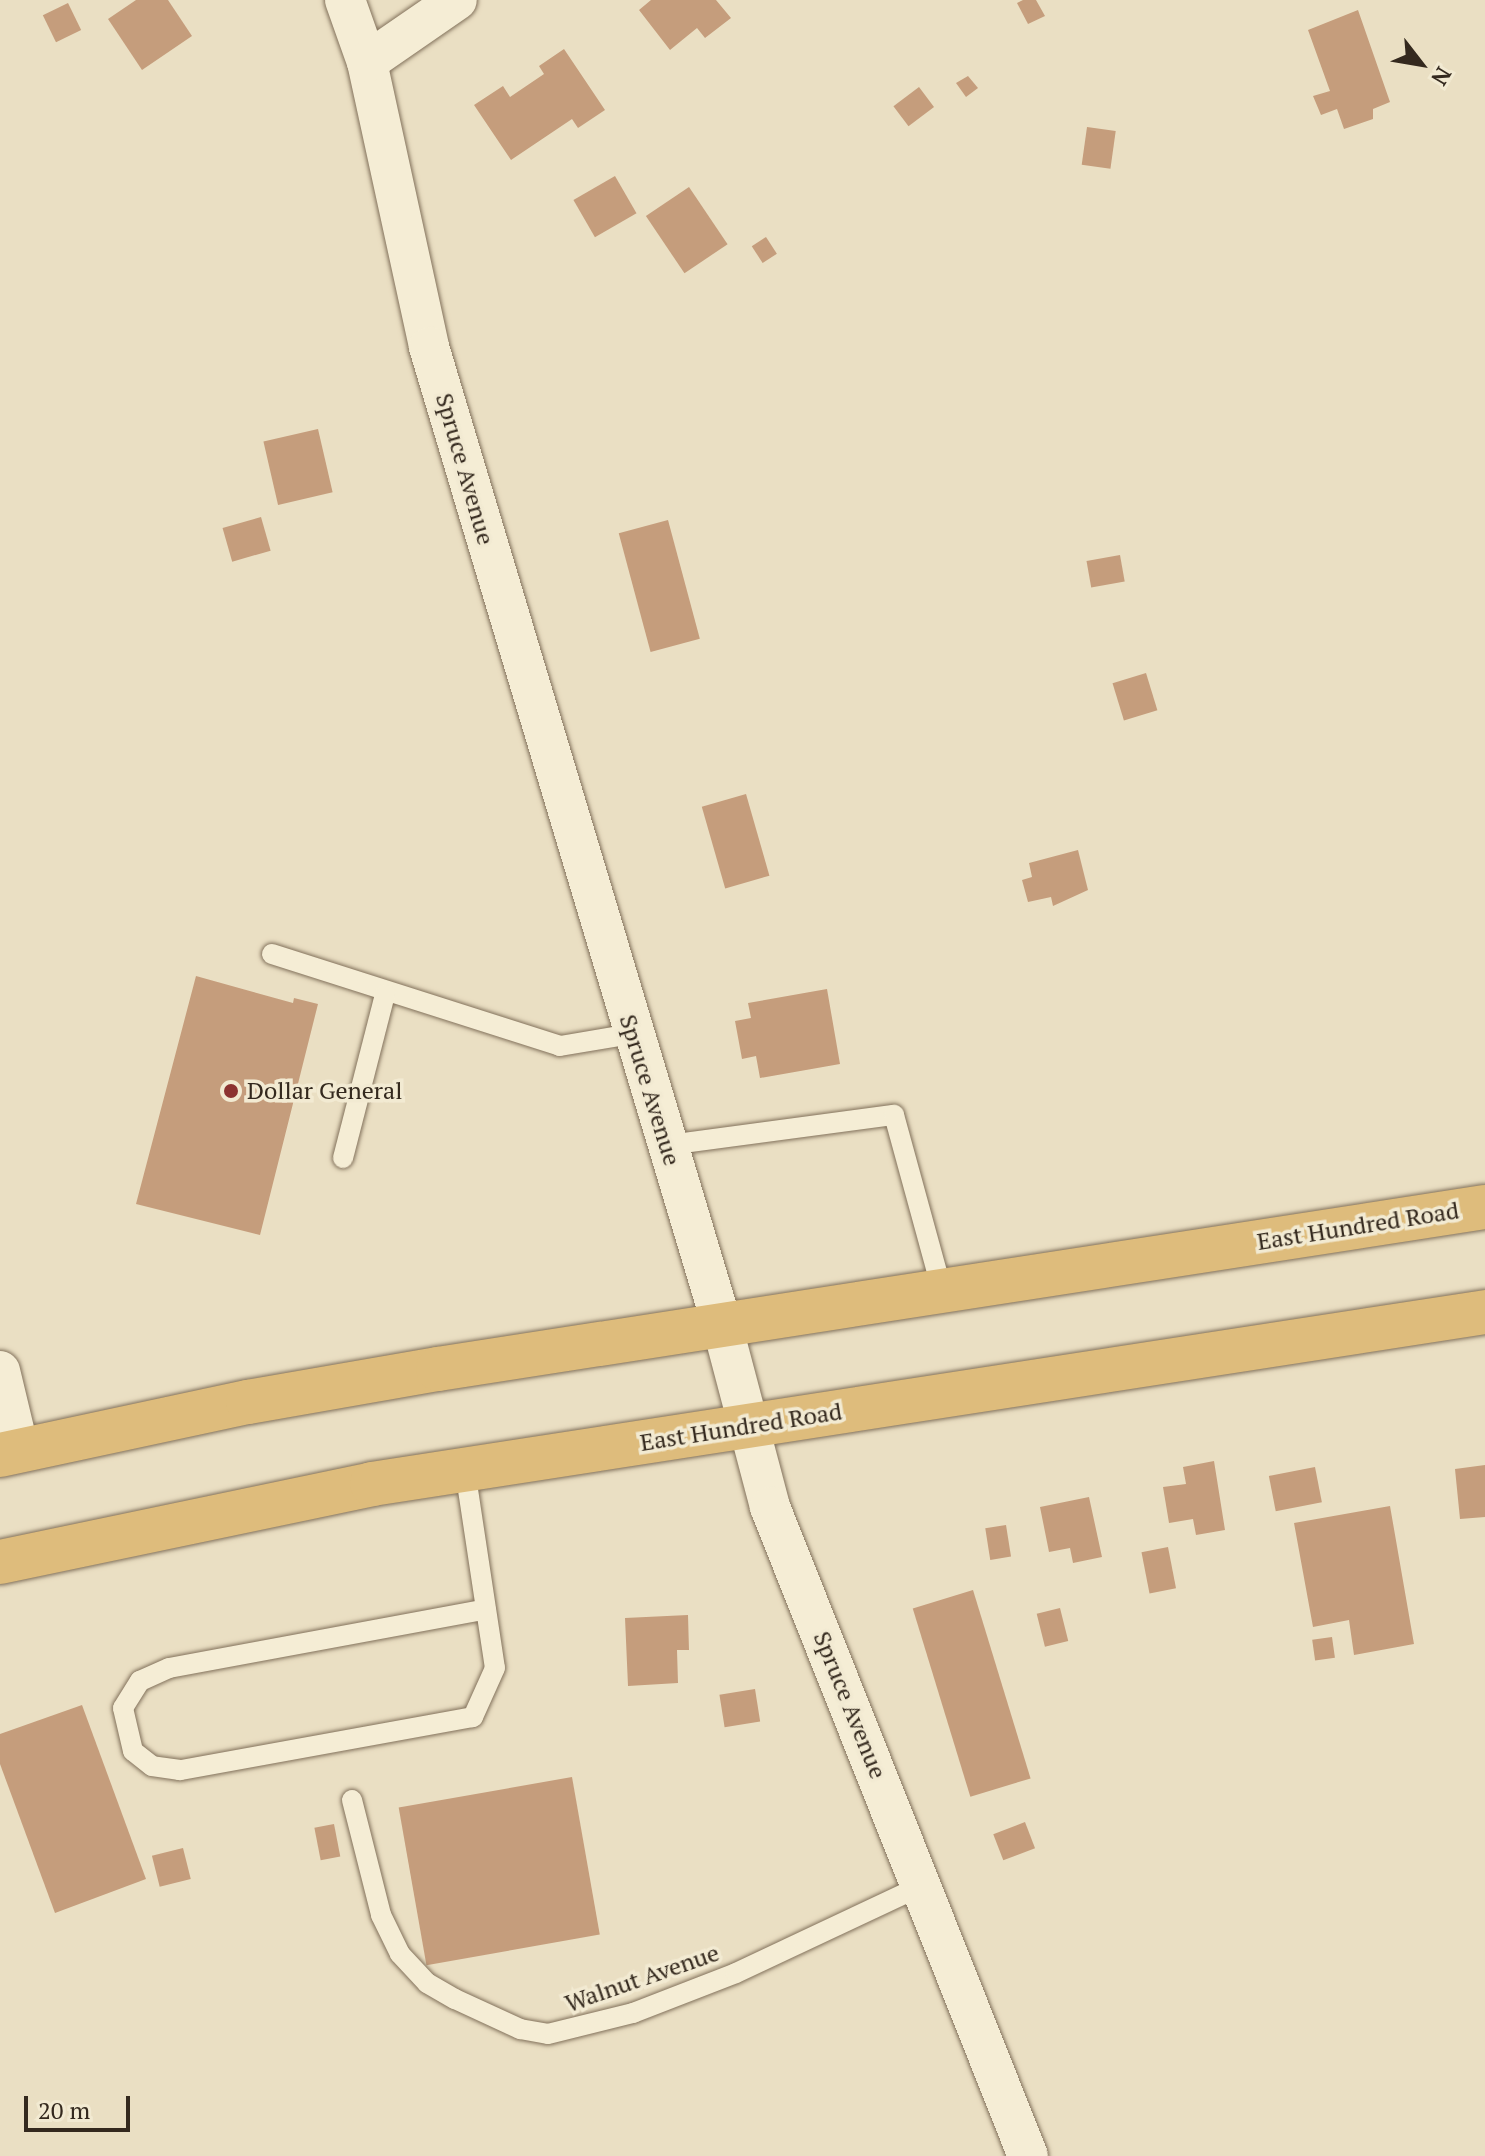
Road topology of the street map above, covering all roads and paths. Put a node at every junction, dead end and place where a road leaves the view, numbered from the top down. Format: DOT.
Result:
graph roads {
  1 [pos="345,0"];
  2 [pos="457,0"];
  3 [pos="367,62"];
  4 [pos="272,954"];
  5 [pos="385,994"];
  6 [pos="632,1034"];
  7 [pos="668,1145"];
  8 [pos="343,1158"];
  9 [pos="1485,1207"];
  10 [pos="942,1291"];
  11 [pos="1485,1312"];
  12 [pos="722,1325"];
  13 [pos="0,1371"];
  14 [pos="745,1427"];
  15 [pos="9,1452"];
  16 [pos="465,1470"];
  17 [pos="0,1562"];
  18 [pos="486,1609"];
  19 [pos="352,1800"];
  20 [pos="923,1885"];
  21 [pos="1028,2156"];
  1 -- 3 [label="street, Spruce Avenue"];
  2 -- 3 [label="street"];
  3 -- 6 [label="street, Spruce Avenue"];
  4 -- 5 [label="lane"];
  5 -- 6 [label="lane"];
  5 -- 8 [label="lane"];
  6 -- 7 [label="street, Spruce Avenue"];
  7 -- 10 [label="lane"];
  7 -- 12 [label="street, Spruce Avenue"];
  9 -- 10 [label="highway, East Hundred Road"];
  10 -- 12 [label="highway, East Hundred Road"];
  11 -- 14 [label="highway, East Hundred Road"];
  12 -- 14 [label="street, Spruce Avenue"];
  12 -- 15 [label="highway, East Hundred Road"];
  13 -- 15 [label="street"];
  14 -- 16 [label="highway, East Hundred Road"];
  14 -- 20 [label="street, Spruce Avenue"];
  16 -- 17 [label="highway, East Hundred Road"];
  16 -- 18 [label="lane"];
  18 -- 18 [label="lane"];
  19 -- 20 [label="lane, Walnut Avenue"];
  20 -- 21 [label="street, Spruce Avenue"];
}
